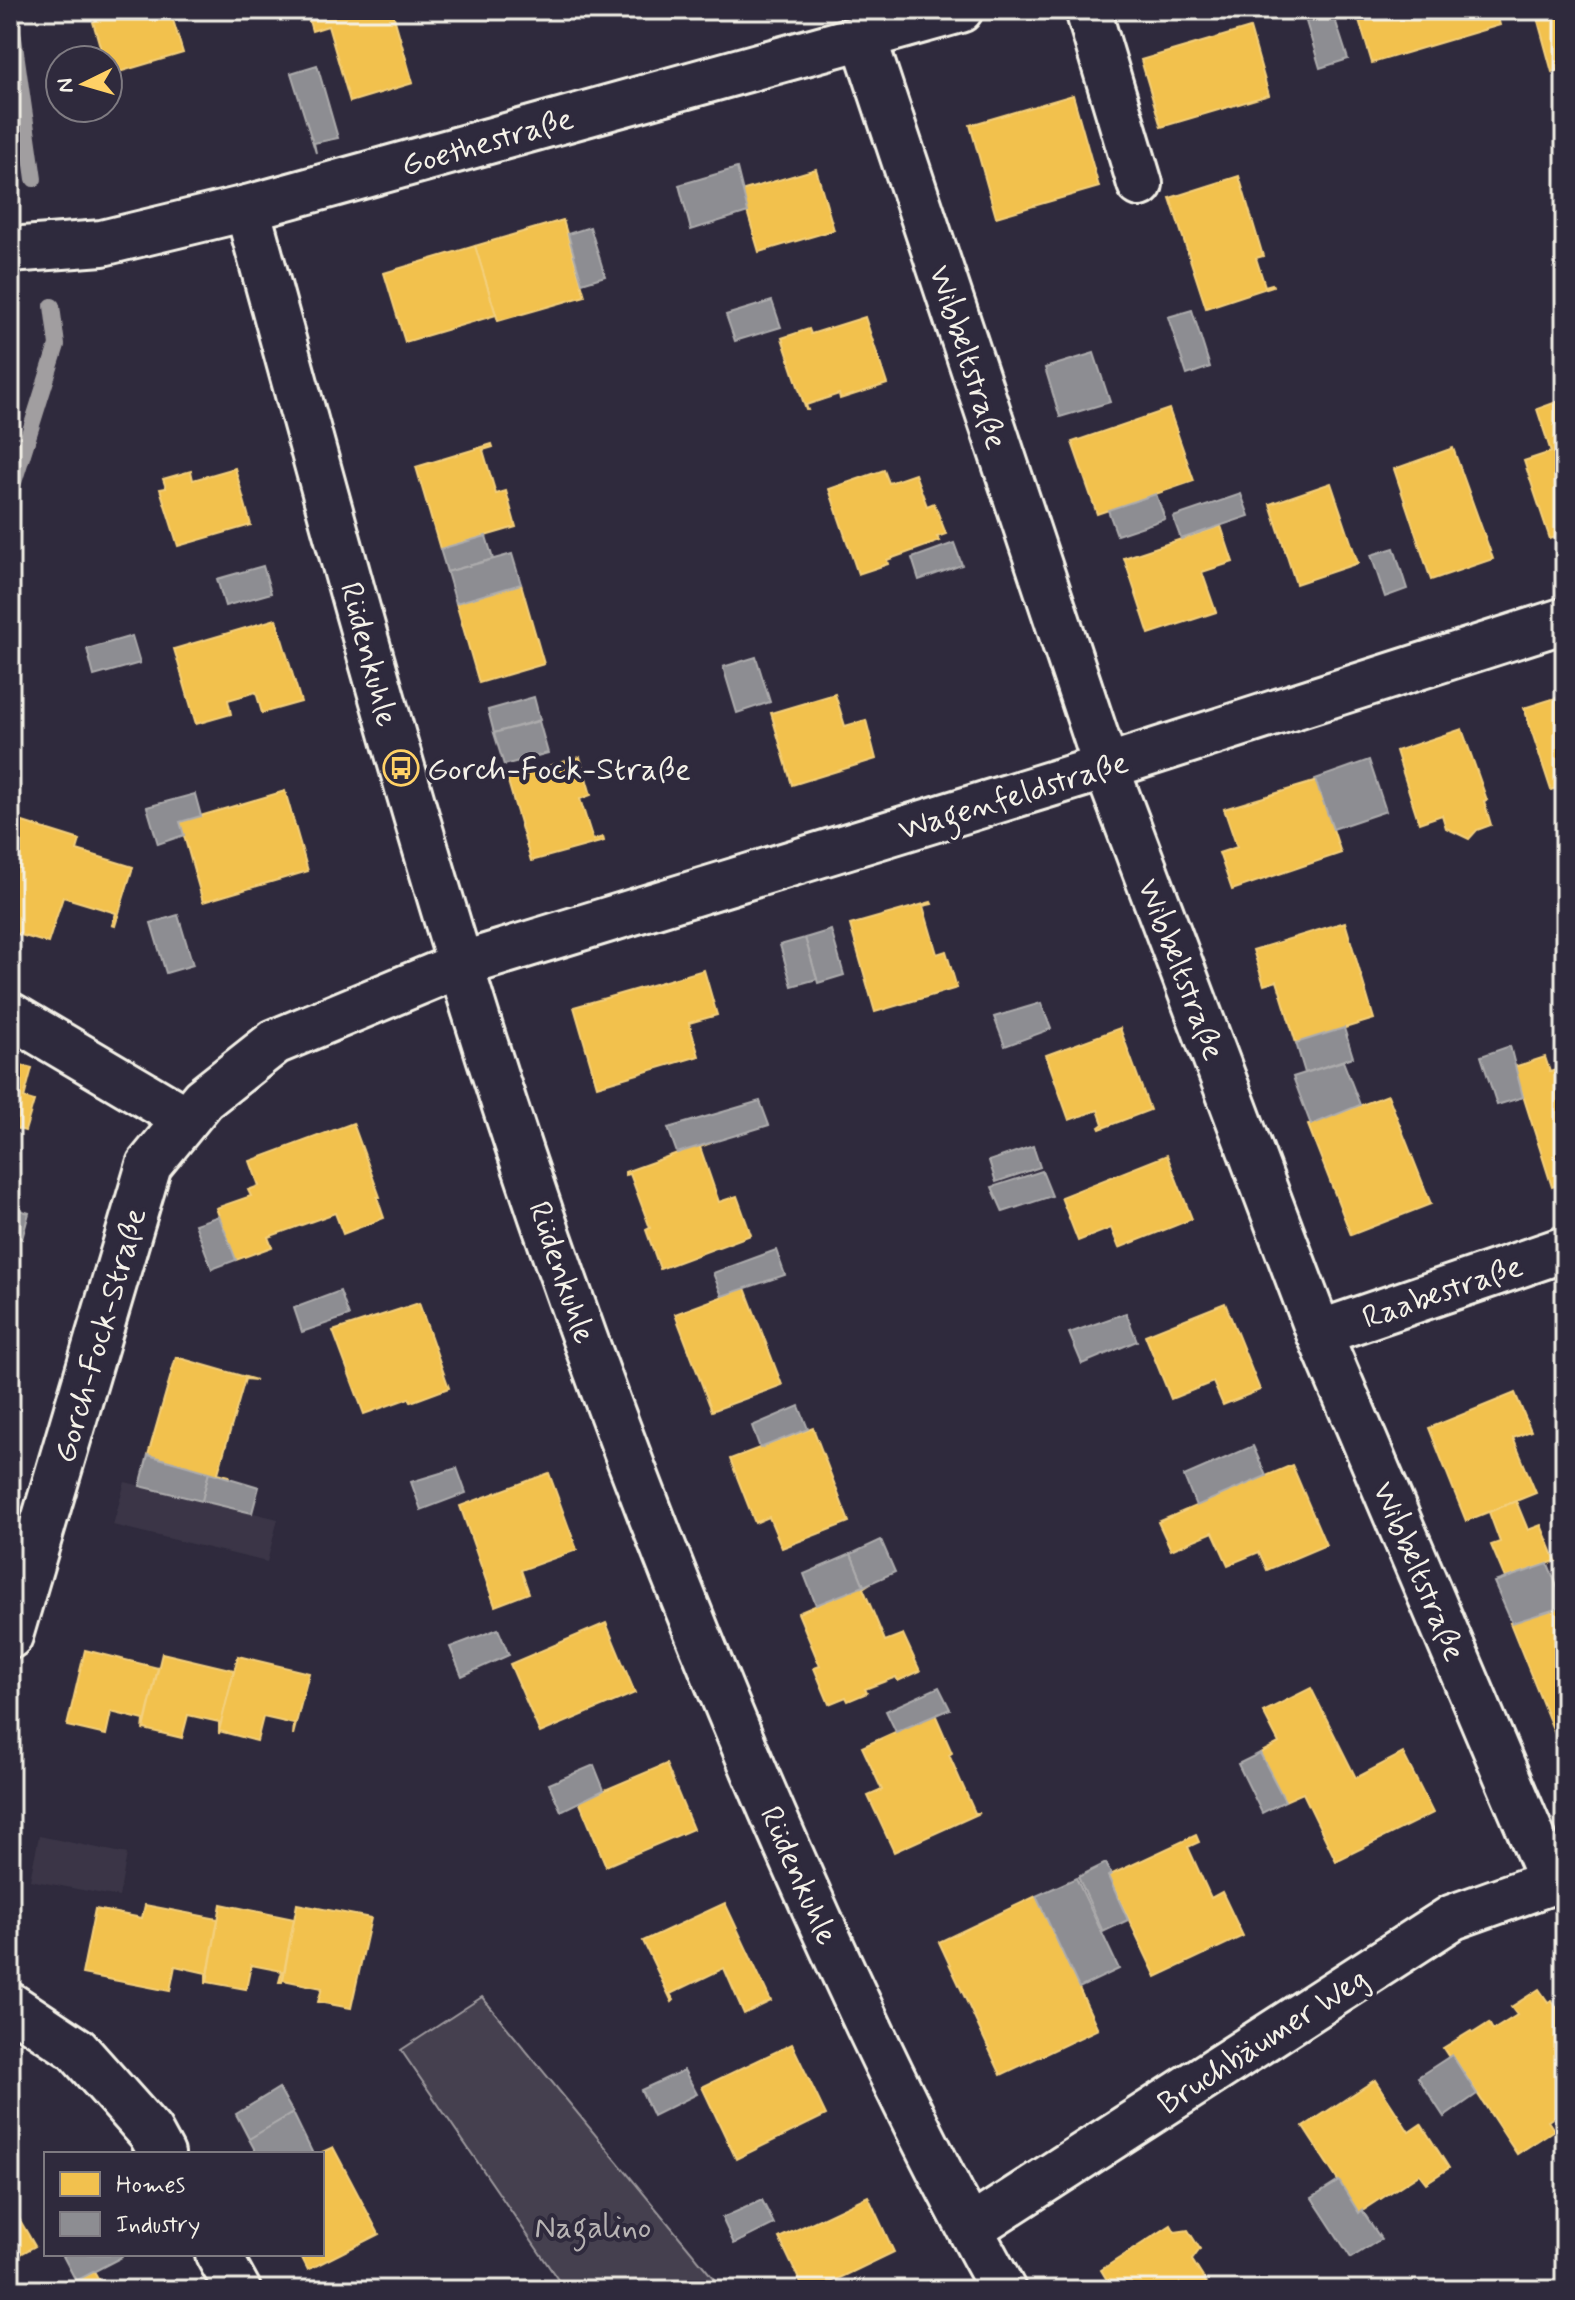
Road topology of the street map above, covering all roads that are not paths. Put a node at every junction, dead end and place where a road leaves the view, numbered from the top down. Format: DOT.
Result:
graph roads {
  1 [pos="960,10"];
  2 [pos="1088,10"];
  3 [pos="863,36"];
  4 [pos="1140,184"];
  5 [pos="247,208"];
  6 [pos="10,250"];
  7 [pos="1565,620"];
  8 [pos="1106,767"];
  9 [pos="460,965"];
  10 [pos="10,1015"];
  11 [pos="186,1119"];
  12 [pos="1565,1249"];
  13 [pos="1319,1333"];
  14 [pos="10,1636"];
  15 [pos="1558,1880"];
  16 [pos="10,2005"];
  17 [pos="161,2152"];
  18 [pos="971,2228"];
  19 [pos="219,2256"];
  20 [pos="238,2290"];
  21 [pos="1003,2290"];
  1 -- 3 [label="street, Goethestraße"];
  2 -- 4 [label="street"];
  3 -- 5 [label="street, Goethestraße"];
  3 -- 8 [label="street, Wibbeltstraße"];
  5 -- 6 [label="street, Goethestraße"];
  5 -- 9 [label="street, Rüdenkuhle"];
  7 -- 8 [label="street, Wagenfeldstraße"];
  8 -- 9 [label="street, Wagenfeldstraße"];
  8 -- 13 [label="street, Wibbeltstraße"];
  9 -- 11 [label="street, Gorch-Fock-Straße"];
  9 -- 18 [label="street, Rüdenkuhle"];
  10 -- 11 [label="street"];
  11 -- 14 [label="street, Gorch-Fock-Straße"];
  12 -- 13 [label="street, Raabestraße"];
  13 -- 15 [label="street, Wibbeltstraße"];
  15 -- 18 [label="street, Bruchbäumer Weg"];
  16 -- 17 [label="street"];
  18 -- 21 [label="street, Rüdenkuhle"];
  19 -- 20 [label="street"];
}
